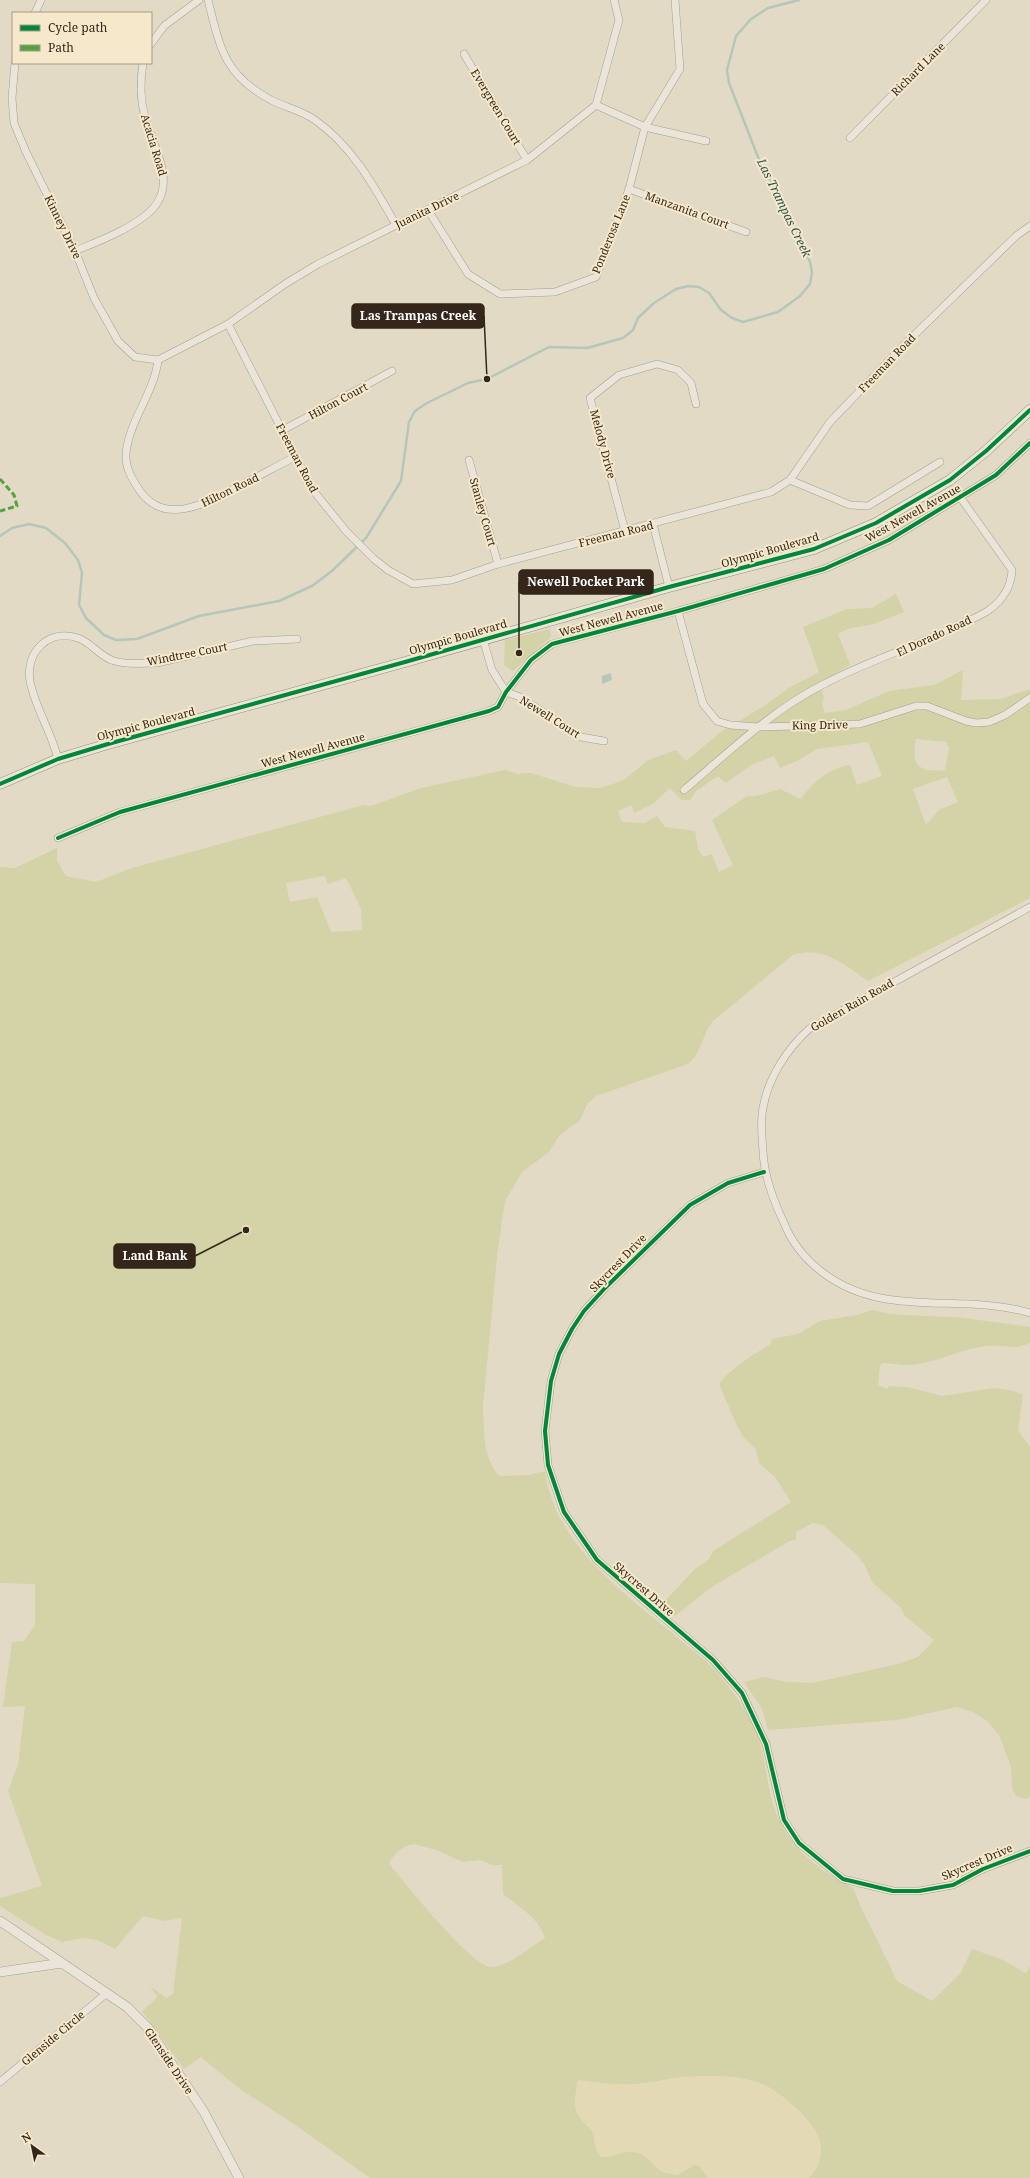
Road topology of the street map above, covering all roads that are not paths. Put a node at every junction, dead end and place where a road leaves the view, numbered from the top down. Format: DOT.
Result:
graph roads {
  1 [pos="41,0"];
  2 [pos="199,0"];
  3 [pos="208,0"];
  4 [pos="614,0"];
  5 [pos="675,0"];
  6 [pos="986,0"];
  7 [pos="35,12"];
  8 [pos="152,43"];
  9 [pos="464,54"];
  10 [pos="15,64"];
  11 [pos="143,64"];
  12 [pos="596,105"];
  13 [pos="645,127"];
  14 [pos="850,138"];
  15 [pos="706,141"];
  16 [pos="528,160"];
  17 [pos="629,189"];
  18 [pos="428,210"];
  19 [pos="396,225"];
  20 [pos="1030,226"];
  21 [pos="746,232"];
  22 [pos="76,251"];
  23 [pos="228,324"];
  24 [pos="158,360"];
  25 [pos="392,371"];
  26 [pos="696,404"];
  27 [pos="1030,410"];
  28 [pos="283,430"];
  29 [pos="1030,443"];
  30 [pos="295,457"];
  31 [pos="469,460"];
  32 [pos="940,462"];
  33 [pos="790,480"];
  34 [pos="960,498"];
  35 [pos="653,524"];
  36 [pos="625,531"];
  37 [pos="498,564"];
  38 [pos="669,587"];
  39 [pos="678,611"];
  40 [pos="297,639"];
  41 [pos="483,639"];
  42 [pos="506,692"];
  43 [pos="1030,698"];
  44 [pos="759,727"];
  45 [pos="604,741"];
  46 [pos="58,759"];
  47 [pos="0,784"];
  48 [pos="684,790"];
  49 [pos="58,838"];
  50 [pos="1030,907"];
  51 [pos="764,1172"];
  52 [pos="1030,1313"];
  53 [pos="1030,1851"];
  54 [pos="0,1921"];
  55 [pos="62,1963"];
  56 [pos="0,1972"];
  57 [pos="107,1993"];
  58 [pos="0,2082"];
  59 [pos="240,2178"];
  1 -- 7 [label="street"];
  2 -- 8 [label="street"];
  3 -- 19 [label="street"];
  4 -- 12 [label="street"];
  5 -- 13 [label="street, Ponderosa Lane"];
  6 -- 14 [label="street, Richard Lane"];
  9 -- 16 [label="street, Evergreen Court"];
  10 -- 22 [label="street, Kinney Drive"];
  11 -- 22 [label="street, Acacia Road"];
  12 -- 13 [label="street"];
  12 -- 16 [label="street, Juanita Drive"];
  13 -- 15 [label="street"];
  13 -- 17 [label="street, Ponderosa Lane"];
  16 -- 18 [label="street, Juanita Drive"];
  17 -- 18 [label="street, Ponderosa Lane"];
  17 -- 21 [label="street, Manzanita Court"];
  18 -- 19 [label="street, Juanita Drive"];
  19 -- 23 [label="street, Juanita Drive"];
  20 -- 33 [label="street, Freeman Road"];
  22 -- 24 [label="street, Kinney Drive"];
  23 -- 24 [label="street, Juanita Drive"];
  23 -- 28 [label="street, Freeman Road"];
  24 -- 30 [label="street, Hilton Road"];
  25 -- 28 [label="street, Hilton Court"];
  26 -- 36 [label="street, Melody Drive"];
  27 -- 38 [label="main road, Olympic Boulevard"];
  28 -- 30 [label="street, Freeman Road"];
  29 -- 34 [label="street, West Newell Avenue"];
  30 -- 37 [label="street, Freeman Road"];
  31 -- 37 [label="street, Stanley Court"];
  32 -- 33 [label="street"];
  33 -- 35 [label="street, Freeman Road"];
  34 -- 39 [label="street, West Newell Avenue"];
  34 -- 44 [label="street, El Dorado Road"];
  35 -- 36 [label="street, Freeman Road"];
  35 -- 38 [label="street"];
  36 -- 37 [label="street, Freeman Road"];
  38 -- 41 [label="main road, Olympic Boulevard"];
  39 -- 42 [label="street, West Newell Avenue"];
  39 -- 44 [label="street, King Drive"];
  40 -- 46 [label="street, Windtree Court"];
  41 -- 42 [label="street, Newell Court"];
  41 -- 46 [label="main road, Olympic Boulevard"];
  42 -- 45 [label="street, Newell Court"];
  42 -- 49 [label="street, West Newell Avenue"];
  43 -- 44 [label="street, King Drive"];
  44 -- 48 [label="street"];
  46 -- 47 [label="main road, Olympic Boulevard"];
  50 -- 51 [label="street, Golden Rain Road"];
  51 -- 52 [label="street, Golden Rain Road"];
  51 -- 53 [label="street, Skycrest Drive"];
  54 -- 55 [label="street, Glenside Drive"];
  55 -- 56 [label="street"];
  55 -- 57 [label="street, Glenside Drive"];
  57 -- 58 [label="street, Glenside Circle"];
  57 -- 59 [label="street, Glenside Drive"];
}
